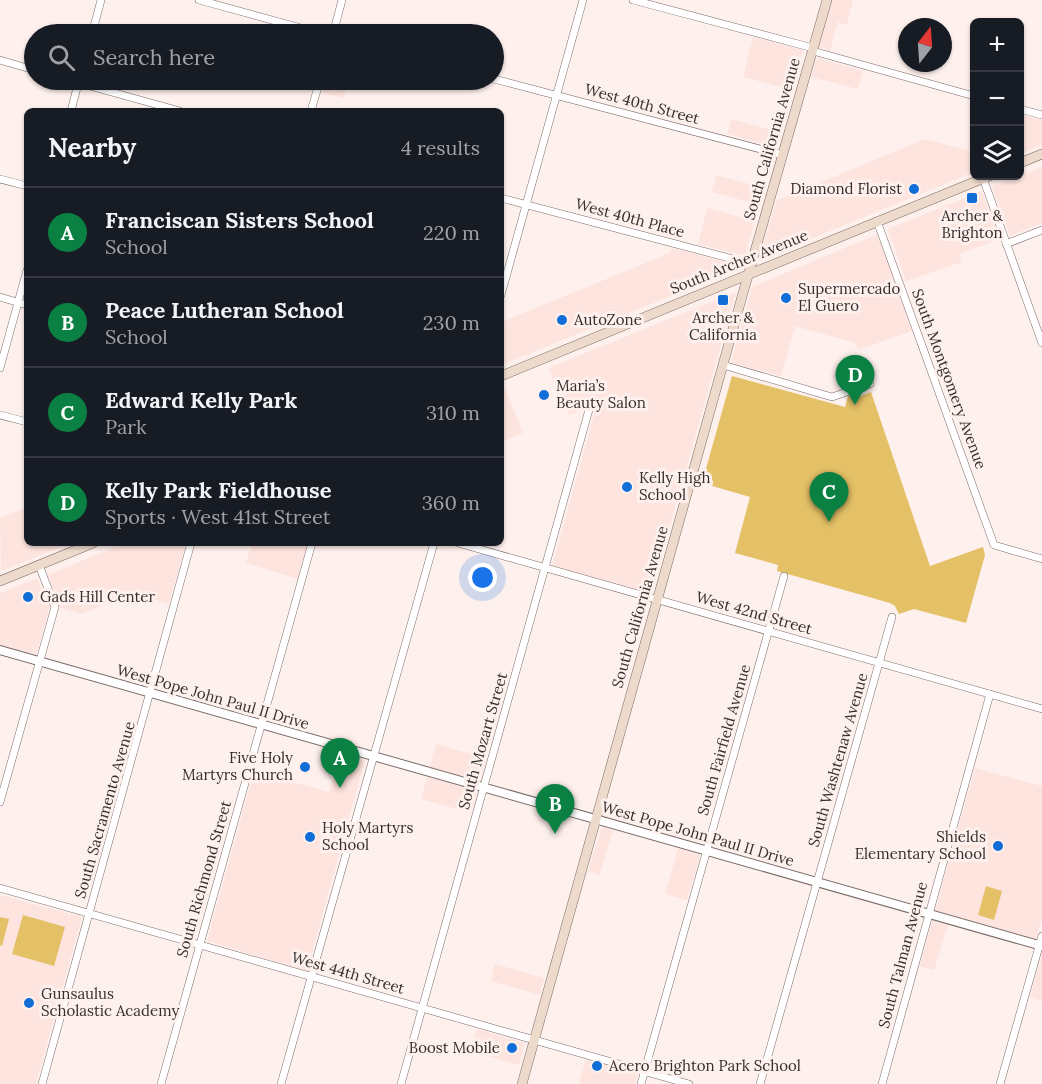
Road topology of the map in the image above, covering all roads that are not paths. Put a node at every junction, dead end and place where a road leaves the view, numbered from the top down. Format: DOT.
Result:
graph roads {
  1 [pos="101,0"];
  2 [pos="199,0"];
  3 [pos="342,0"];
  4 [pos="583,0"];
  5 [pos="633,0"];
  6 [pos="827,0"];
  7 [pos="95,24"];
  8 [pos="287,24"];
  9 [pos="336,24"];
  10 [pos="813,50"];
  11 [pos="0,60"];
  12 [pos="24,67"];
  13 [pos="504,82"];
  14 [pos="77,90"];
  15 [pos="109,90"];
  16 [pos="317,90"];
  17 [pos="970,95"];
  18 [pos="557,96"];
  19 [pos="72,108"];
  20 [pos="170,108"];
  21 [pos="312,108"];
  22 [pos="1024,110"];
  23 [pos="1042,115"];
  24 [pos="1042,154"];
  25 [pos="783,155"];
  26 [pos="1024,161"];
  27 [pos="0,179"];
  28 [pos="979,180"];
  29 [pos="987,180"];
  30 [pos="24,185"];
  31 [pos="504,199"];
  32 [pos="526,205"];
  33 [pos="877,221"];
  34 [pos="1042,230"];
  35 [pos="1006,244"];
  36 [pos="752,264"];
  37 [pos="749,274"];
  38 [pos="24,281"];
  39 [pos="504,284"];
  40 [pos="0,297"];
  41 [pos="18,302"];
  42 [pos="24,304"];
  43 [pos="1042,343"];
  44 [pos="723,365"];
  45 [pos="0,368"];
  46 [pos="504,375"];
  47 [pos="870,384"];
  48 [pos="590,406"];
  49 [pos="0,415"];
  50 [pos="24,421"];
  51 [pos="86,546"];
  52 [pos="191,546"];
  53 [pos="311,546"];
  54 [pos="433,546"];
  55 [pos="468,546"];
  56 [pos="1042,559"];
  57 [pos="39,565"];
  58 [pos="545,568"];
  59 [pos="784,576"];
  60 [pos="0,581"];
  61 [pos="657,599"];
  62 [pos="892,617"];
  63 [pos="769,631"];
  64 [pos="0,650"];
  65 [pos="39,661"];
  66 [pos="879,662"];
  67 [pos="151,693"];
  68 [pos="990,694"];
  69 [pos="1042,708"];
  70 [pos="261,724"];
  71 [pos="374,756"];
  72 [pos="484,787"];
  73 [pos="0,802"];
  74 [pos="596,819"];
  75 [pos="707,851"];
  76 [pos="817,882"];
  77 [pos="0,888"];
  78 [pos="90,914"];
  79 [pos="929,914"];
  80 [pos="1041,942"];
  81 [pos="200,945"];
  82 [pos="312,977"];
  83 [pos="422,1008"];
  84 [pos="534,1040"];
  85 [pos="645,1071"];
  86 [pos="42,1084"];
  87 [pos="161,1084"];
  88 [pos="281,1084"];
  89 [pos="401,1084"];
  90 [pos="522,1084"];
  91 [pos="641,1084"];
  92 [pos="689,1084"];
  93 [pos="760,1084"];
  94 [pos="882,1084"];
  95 [pos="1000,1084"];
  1 -- 7 [label="street"];
  2 -- 8 [label="street"];
  3 -- 9 [label="street"];
  4 -- 18 [label="street"];
  5 -- 10 [label="street"];
  6 -- 10 [label="main road, South California Avenue"];
  10 -- 17 [label="street"];
  10 -- 25 [label="main road, South California Avenue"];
  11 -- 12 [label="street"];
  13 -- 18 [label="street, West 40th Street"];
  14 -- 19 [label="street"];
  15 -- 20 [label="street"];
  16 -- 21 [label="street"];
  18 -- 25 [label="street, West 40th Street"];
  18 -- 32 [label="street"];
  22 -- 23 [label="street"];
  24 -- 26 [label="main road"];
  25 -- 36 [label="main road, South California Avenue"];
  27 -- 30 [label="street"];
  28 -- 33 [label="main road, South Archer Avenue"];
  29 -- 35 [label="street"];
  31 -- 32 [label="street, West 40th Place"];
  32 -- 36 [label="street, West 40th Place"];
  32 -- 39 [label="street"];
  33 -- 37 [label="main road, South Archer Avenue"];
  33 -- 56 [label="street, South Montgomery Avenue"];
  34 -- 35 [label="street"];
  35 -- 43 [label="street"];
  36 -- 37 [label="main road, South California Avenue"];
  37 -- 44 [label="main road, South California Avenue"];
  37 -- 46 [label="main road, South Archer Avenue"];
  38 -- 41 [label="street"];
  40 -- 41 [label="street"];
  41 -- 42 [label="street"];
  41 -- 45 [label="street"];
  44 -- 47 [label="street"];
  44 -- 61 [label="main road, South California Avenue"];
  48 -- 58 [label="street, South Mozart Street"];
  49 -- 50 [label="street"];
  51 -- 57 [label="main road"];
  52 -- 67 [label="street, South Sacramento Avenue"];
  53 -- 70 [label="street, South Richmond Street"];
  54 -- 71 [label="street"];
  55 -- 58 [label="street, West 42nd Street"];
  57 -- 60 [label="main road"];
  57 -- 65 [label="street"];
  58 -- 61 [label="street, West 42nd Street"];
  58 -- 72 [label="street, South Mozart Street"];
  59 -- 63 [label="street, South Fairfield Avenue"];
  61 -- 63 [label="street, West 42nd Street"];
  61 -- 74 [label="main road, South California Avenue"];
  62 -- 66 [label="street, South Washtenaw Avenue"];
  63 -- 66 [label="street, West 42nd Street"];
  63 -- 75 [label="street, South Fairfield Avenue"];
  64 -- 65 [label="street, West Pope John Paul II Drive"];
  65 -- 67 [label="street, West Pope John Paul II Drive"];
  65 -- 73 [label="street"];
  66 -- 68 [label="street, West 42nd Street"];
  66 -- 76 [label="street, South Washtenaw Avenue"];
  67 -- 70 [label="street, West Pope John Paul II Drive"];
  67 -- 78 [label="street, South Sacramento Avenue"];
  68 -- 69 [label="street, West 42nd Street"];
  68 -- 79 [label="street, South Talman Avenue"];
  70 -- 71 [label="street, West Pope John Paul II Drive"];
  70 -- 81 [label="street, South Richmond Street"];
  71 -- 72 [label="street, West Pope John Paul II Drive"];
  71 -- 82 [label="street"];
  72 -- 74 [label="street, West Pope John Paul II Drive"];
  72 -- 83 [label="street, South Mozart Street"];
  74 -- 75 [label="street, West Pope John Paul II Drive"];
  74 -- 84 [label="main road, South California Avenue"];
  75 -- 76 [label="street, West Pope John Paul II Drive"];
  75 -- 85 [label="street, South Fairfield Avenue"];
  76 -- 79 [label="street, West Pope John Paul II Drive"];
  76 -- 93 [label="street, South Washtenaw Avenue"];
  77 -- 78 [label="street, West 44th Street"];
  78 -- 81 [label="street, West 44th Street"];
  78 -- 86 [label="street, South Sacramento Avenue"];
  79 -- 80 [label="street, West Pope John Paul II Drive"];
  79 -- 94 [label="street, South Talman Avenue"];
  80 -- 95 [label="street"];
  81 -- 82 [label="street, West 44th Street"];
  81 -- 87 [label="street, South Richmond Street"];
  82 -- 83 [label="street, West 44th Street"];
  82 -- 88 [label="street"];
  83 -- 84 [label="street, West 44th Street"];
  83 -- 89 [label="street, South Mozart Street"];
  84 -- 85 [label="street, West 44th Street"];
  84 -- 90 [label="main road, South California Avenue"];
  85 -- 91 [label="street, South Fairfield Avenue"];
  85 -- 92 [label="street, West 44th Street"];
}
